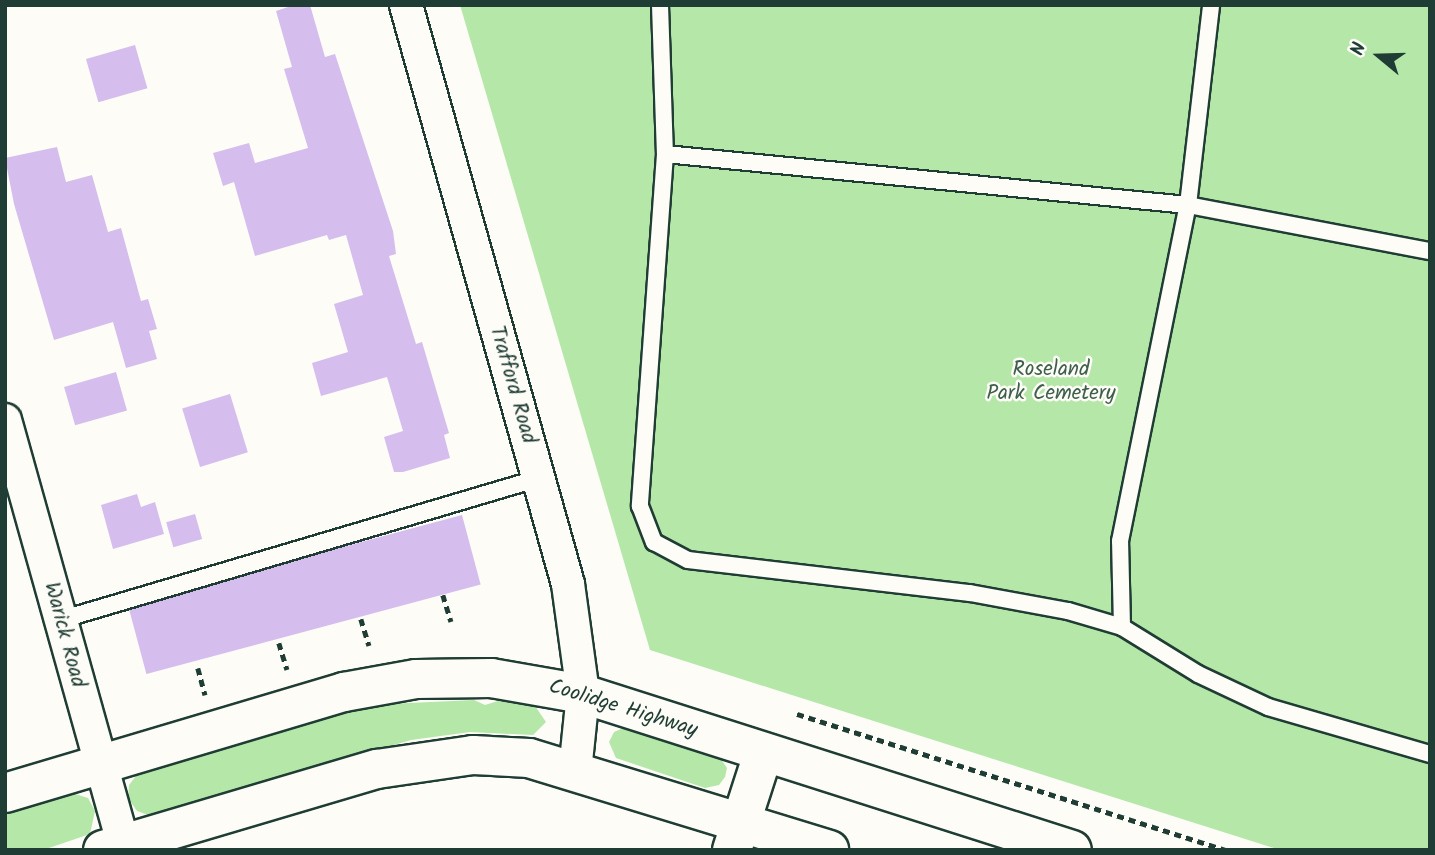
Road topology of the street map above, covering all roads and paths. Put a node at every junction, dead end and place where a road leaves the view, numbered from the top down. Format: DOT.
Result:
graph roads {
  1 [pos="406,5"];
  2 [pos="660,5"];
  3 [pos="1211,5"];
  4 [pos="666,154"];
  5 [pos="1188,205"];
  6 [pos="1430,251"];
  7 [pos="5,420"];
  8 [pos="538,478"];
  9 [pos="443,595"];
  10 [pos="361,619"];
  11 [pos="60,620"];
  12 [pos="451,622"];
  13 [pos="1122,627"];
  14 [pos="279,643"];
  15 [pos="369,646"];
  16 [pos="198,667"];
  17 [pos="287,670"];
  18 [pos="583,694"];
  19 [pos="205,695"];
  20 [pos="797,713"];
  21 [pos="763,754"];
  22 [pos="1430,754"];
  23 [pos="101,764"];
  24 [pos="576,771"];
  25 [pos="5,793"];
  26 [pos="737,836"];
  27 [pos="117,848"];
  28 [pos="829,850"];
  29 [pos="1072,850"];
  30 [pos="1227,850"];
  1 -- 8 [label="street, Trafford Road"];
  2 -- 4 [label="lane"];
  3 -- 5 [label="lane"];
  4 -- 5 [label="lane"];
  4 -- 13 [label="lane"];
  5 -- 6 [label="lane"];
  5 -- 13 [label="lane"];
  7 -- 11 [label="street, Warick Road"];
  8 -- 11 [label="lane"];
  8 -- 18 [label="street, Trafford Road"];
  9 -- 12 [label="path"];
  10 -- 15 [label="path"];
  11 -- 23 [label="street, Warick Road"];
  13 -- 22 [label="lane"];
  14 -- 17 [label="path"];
  16 -- 19 [label="path"];
  18 -- 21 [label="main road, Coolidge Highway"];
  18 -- 23 [label="main road, Coolidge Highway"];
  18 -- 24 [label="street, Trafford Road"];
  20 -- 30 [label="path"];
  21 -- 26 [label="main road"];
  21 -- 29 [label="main road, Coolidge Highway"];
  23 -- 25 [label="main road, Coolidge Highway"];
  23 -- 27 [label="street, Warick Road"];
  24 -- 26 [label="main road"];
  24 -- 27 [label="main road"];
  26 -- 28 [label="main road"];
}
